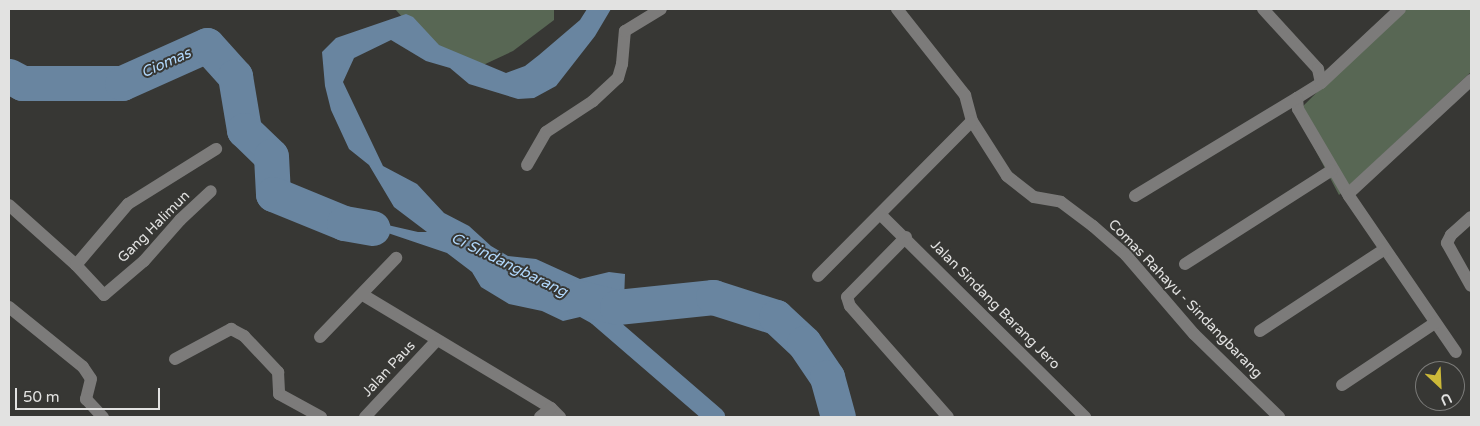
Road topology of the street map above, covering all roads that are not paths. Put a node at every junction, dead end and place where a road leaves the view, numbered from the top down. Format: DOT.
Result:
graph roads {
  1 [pos="661,9"];
  2 [pos="897,9"];
  3 [pos="1263,9"];
  4 [pos="1400,9"];
  5 [pos="1471,80"];
  6 [pos="1321,83"];
  7 [pos="1298,98"];
  8 [pos="972,121"];
  9 [pos="216,149"];
  10 [pos="527,165"];
  11 [pos="1332,170"];
  12 [pos="211,191"];
  13 [pos="1348,194"];
  14 [pos="1134,196"];
  15 [pos="9,205"];
  16 [pos="882,216"];
  17 [pos="1471,217"];
  18 [pos="906,237"];
  19 [pos="1385,249"];
  20 [pos="396,258"];
  21 [pos="1185,264"];
  22 [pos="76,265"];
  23 [pos="818,276"];
  24 [pos="1471,286"];
  25 [pos="363,295"];
  26 [pos="9,307"];
  27 [pos="1435,323"];
  28 [pos="1260,331"];
  29 [pos="320,337"];
  30 [pos="436,341"];
  31 [pos="1456,352"];
  32 [pos="175,359"];
  33 [pos="1342,385"];
  34 [pos="555,413"];
  35 [pos="103,417"];
  36 [pos="320,417"];
  37 [pos="365,417"];
  38 [pos="540,417"];
  39 [pos="948,417"];
  40 [pos="1086,417"];
  41 [pos="1279,417"];
  1 -- 10 [label="street"];
  2 -- 8 [label="street, Comas Rahayu - Sindangbarang"];
  3 -- 6 [label="street"];
  4 -- 6 [label="street"];
  5 -- 13 [label="street"];
  6 -- 7 [label="street"];
  7 -- 11 [label="street"];
  7 -- 14 [label="street"];
  8 -- 16 [label="street"];
  8 -- 41 [label="street, Comas Rahayu - Sindangbarang"];
  9 -- 22 [label="street"];
  11 -- 13 [label="street"];
  11 -- 21 [label="street"];
  12 -- 22 [label="street, Gang Halimun"];
  13 -- 19 [label="street"];
  15 -- 22 [label="street, Gang Halimun"];
  16 -- 18 [label="street, Jalan Sindang Barang Jero"];
  16 -- 23 [label="street"];
  17 -- 24 [label="street"];
  18 -- 39 [label="street"];
  18 -- 40 [label="street, Jalan Sindang Barang Jero"];
  19 -- 27 [label="street"];
  19 -- 28 [label="street"];
  20 -- 25 [label="street"];
  25 -- 29 [label="street"];
  25 -- 30 [label="street"];
  26 -- 35 [label="street"];
  27 -- 31 [label="street"];
  27 -- 33 [label="street"];
  30 -- 34 [label="street"];
  30 -- 37 [label="street, Jalan Paus"];
  32 -- 36 [label="street"];
  34 -- 38 [label="street"];
}
